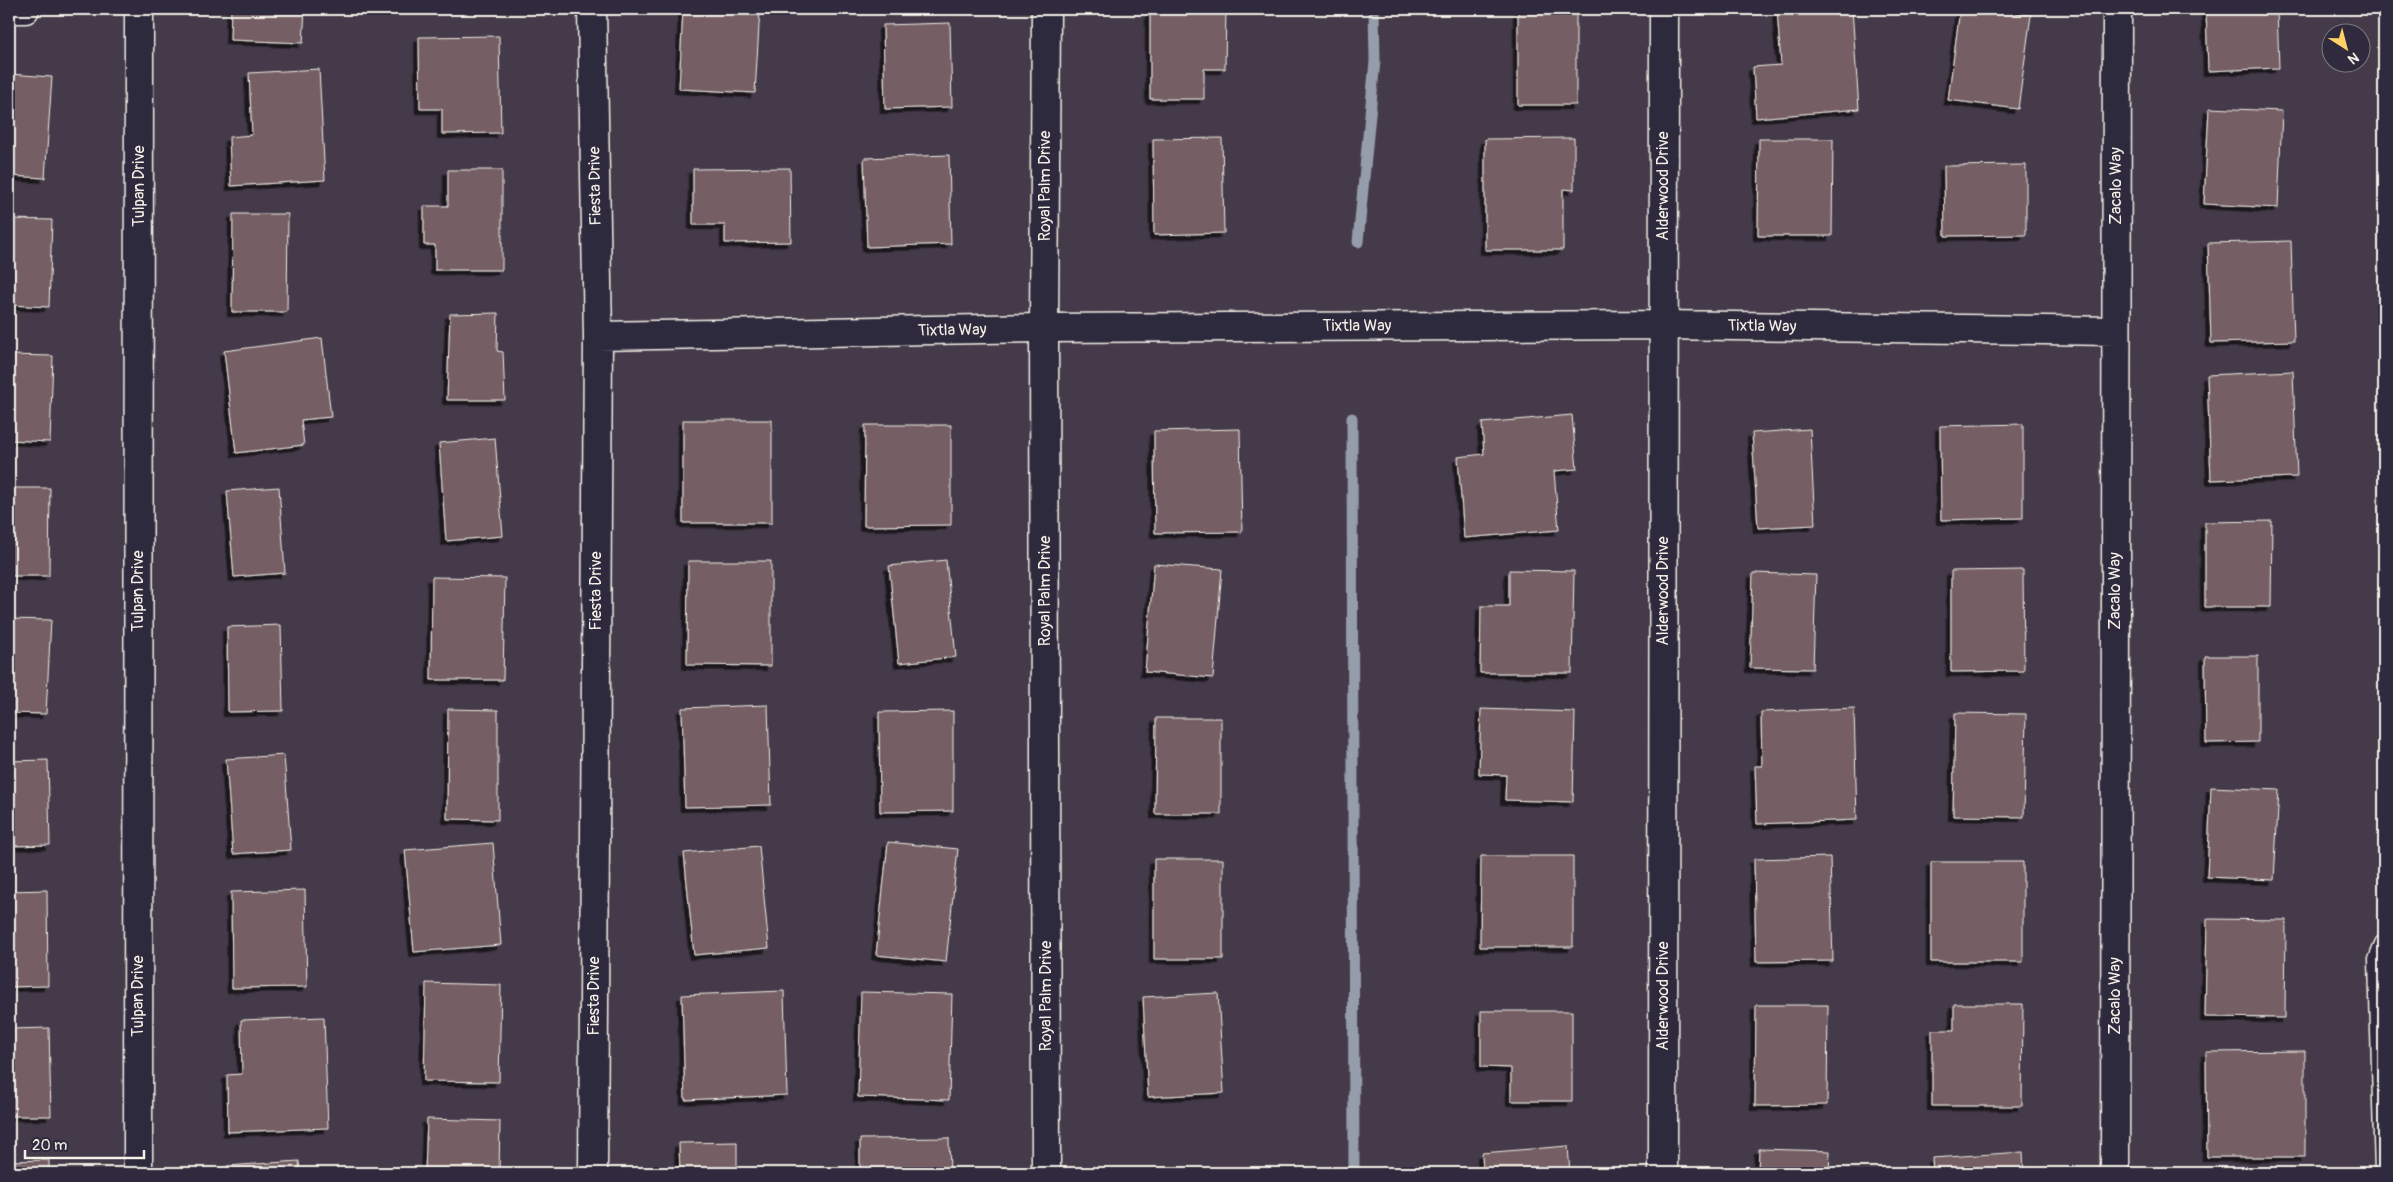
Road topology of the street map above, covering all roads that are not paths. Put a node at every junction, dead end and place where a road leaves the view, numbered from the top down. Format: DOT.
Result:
graph roads {
  1 [pos="9,9"];
  2 [pos="25,9"];
  3 [pos="139,9"];
  4 [pos="592,9"];
  5 [pos="1046,9"];
  6 [pos="1664,9"];
  7 [pos="2117,9"];
  8 [pos="1662,325"];
  9 [pos="1044,328"];
  10 [pos="2115,332"];
  11 [pos="598,336"];
  12 [pos="2384,944"];
  13 [pos="138,1173"];
  14 [pos="592,1173"];
  15 [pos="1046,1173"];
  16 [pos="1663,1173"];
  17 [pos="2115,1173"];
  18 [pos="2384,1173"];
  1 -- 2 [label="street"];
  3 -- 13 [label="street, Tulpan Drive"];
  4 -- 11 [label="street, Fiesta Drive"];
  5 -- 9 [label="street, Royal Palm Drive"];
  6 -- 8 [label="street, Alderwood Drive"];
  7 -- 10 [label="street, Zacalo Way"];
  8 -- 9 [label="street, Tixtla Way"];
  8 -- 10 [label="street, Tixtla Way"];
  8 -- 16 [label="street, Alderwood Drive"];
  9 -- 11 [label="street, Tixtla Way"];
  9 -- 15 [label="street, Royal Palm Drive"];
  10 -- 17 [label="street, Zacalo Way"];
  11 -- 14 [label="street, Fiesta Drive"];
  12 -- 18 [label="lane"];
}
